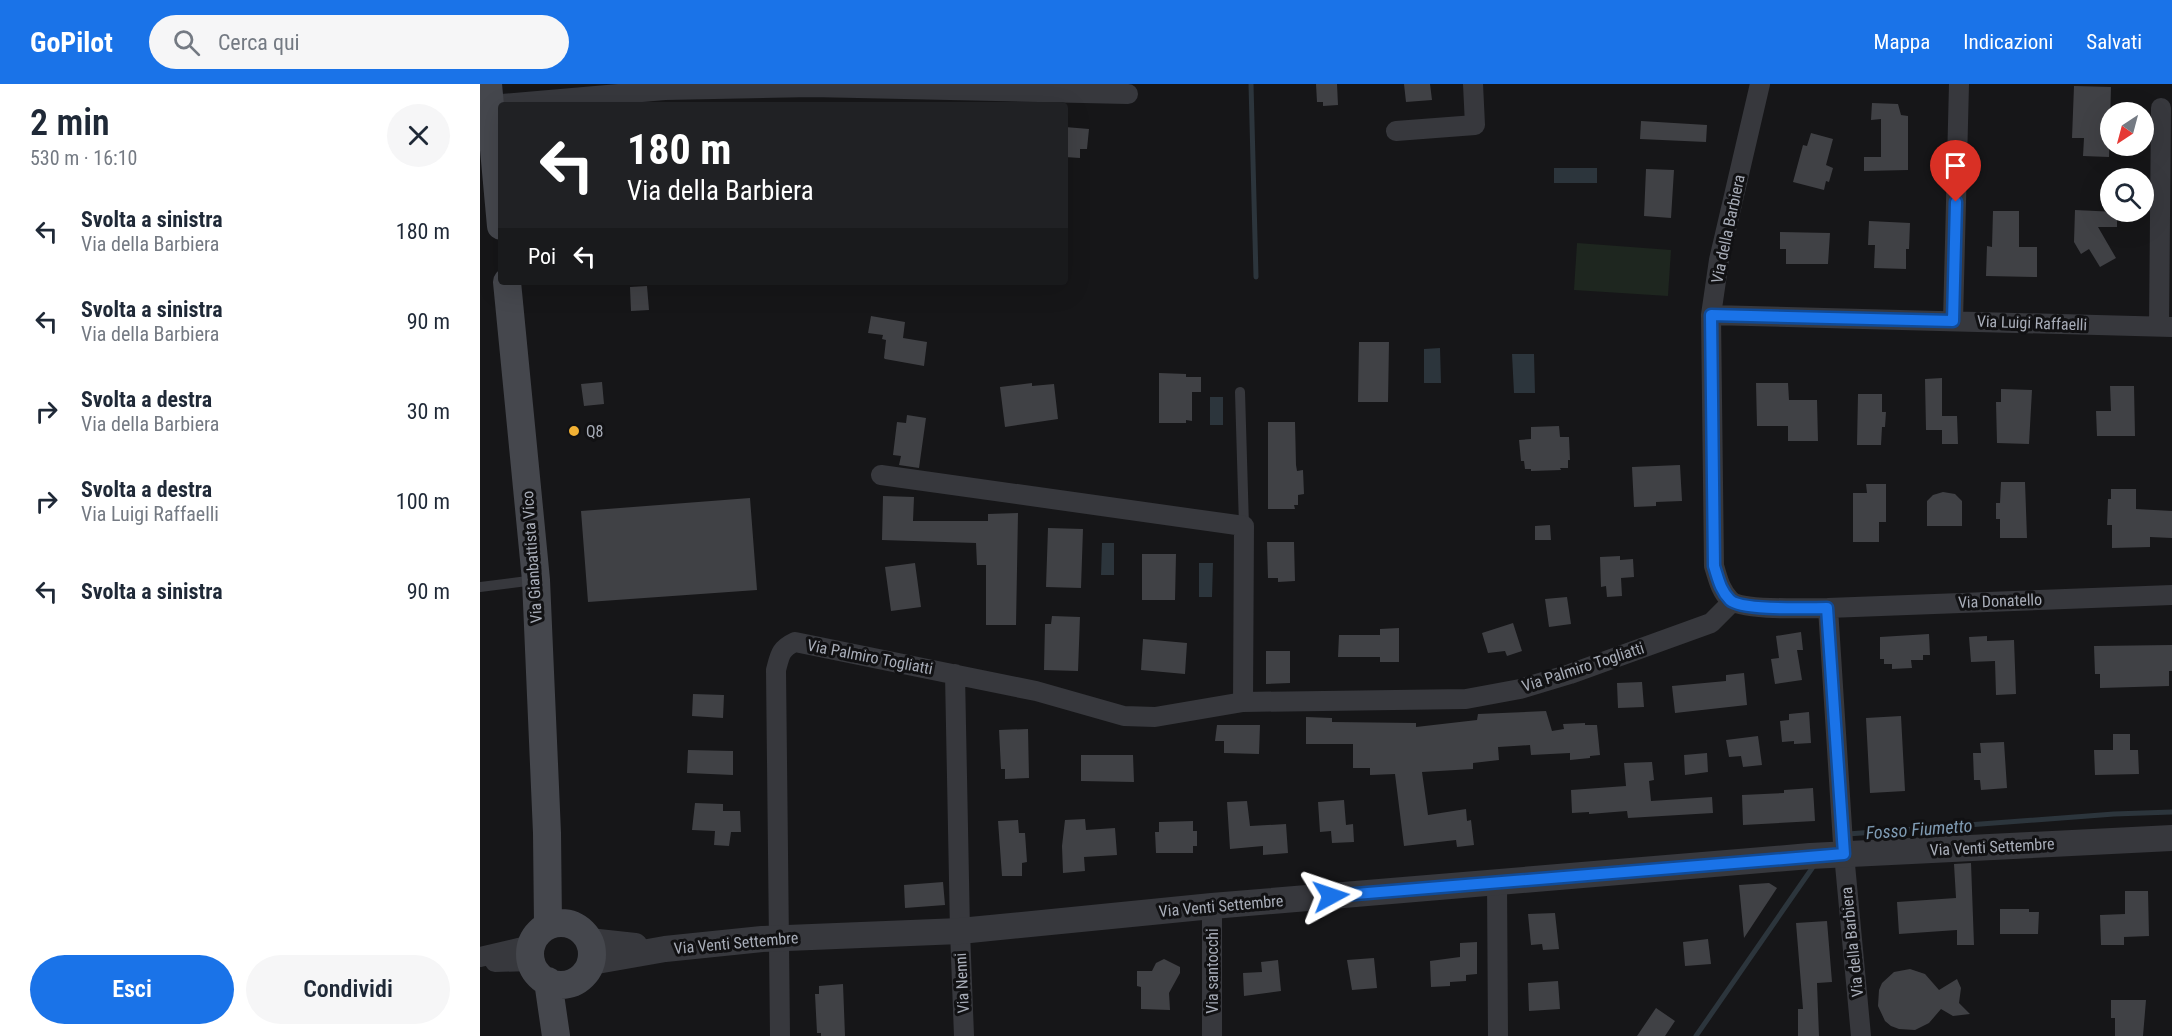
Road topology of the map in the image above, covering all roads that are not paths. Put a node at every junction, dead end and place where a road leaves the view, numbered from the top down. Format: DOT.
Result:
graph roads {
  1 [pos="1473,84"];
  2 [pos="1760,84"];
  3 [pos="1959,84"];
  4 [pos="489,94"];
  5 [pos="1128,94"];
  6 [pos="2162,108"];
  7 [pos="1396,131"];
  8 [pos="498,193"];
  9 [pos="507,285"];
  10 [pos="1711,315"];
  11 [pos="1953,321"];
  12 [pos="2165,326"];
  13 [pos="1240,392"];
  14 [pos="881,475"];
  15 [pos="1244,526"];
  16 [pos="536,580"];
  17 [pos="480,587"];
  18 [pos="2172,595"];
  19 [pos="1732,602"];
  20 [pos="1827,608"];
  21 [pos="955,674"];
  22 [pos="1243,702"];
  23 [pos="2172,838"];
  24 [pos="1832,852"];
  25 [pos="1497,882"];
  26 [pos="1212,906"];
  27 [pos="960,931"];
  28 [pos="779,938"];
  29 [pos="561,953"];
  30 [pos="480,957"];
  31 [pos="480,963"];
  32 [pos="556,1036"];
  33 [pos="568,1036"];
  34 [pos="780,1036"];
  35 [pos="964,1036"];
  36 [pos="1212,1036"];
  37 [pos="1498,1036"];
  38 [pos="1861,1036"];
  1 -- 7 [label="street"];
  2 -- 10 [label="street, Via della Barbiera"];
  3 -- 11 [label="street"];
  4 -- 5 [label="street"];
  4 -- 8 [label="main road"];
  6 -- 12 [label="street"];
  9 -- 16 [label="main road, Via Gianbattista Vico"];
  10 -- 11 [label="street, Via Luigi Raffaelli"];
  10 -- 19 [label="street, Via della Barbiera"];
  11 -- 12 [label="street, Via Luigi Raffaelli"];
  13 -- 15 [label="lane"];
  14 -- 15 [label="street"];
  15 -- 22 [label="street"];
  16 -- 17 [label="lane"];
  16 -- 29 [label="main road, Via Gianbattista Vico"];
  18 -- 20 [label="street, Via Donatello"];
  19 -- 20 [label="street"];
  19 -- 22 [label="street, Via Palmiro Togliatti"];
  20 -- 24 [label="street, Via della Barbiera"];
  21 -- 22 [label="street, Via Palmiro Togliatti"];
  21 -- 27 [label="street, Via Nenni"];
  21 -- 28 [label="street, Via Palmiro Togliatti"];
  23 -- 24 [label="street, Via Venti Settembre"];
  24 -- 25 [label="street, Via Venti Settembre"];
  24 -- 38 [label="street, Via della Barbiera"];
  25 -- 26 [label="street, Via Venti Settembre"];
  25 -- 37 [label="street"];
  26 -- 27 [label="street, Via Venti Settembre"];
  26 -- 36 [label="street, Via santocchi"];
  27 -- 28 [label="street, Via Venti Settembre"];
  27 -- 35 [label="street, Via Nenni"];
  28 -- 29 [label="street, Via Venti Settembre"];
  28 -- 34 [label="street"];
  29 -- 30 [label="street, Via Venti Settembre"];
  29 -- 31 [label="street, Via Venti Settembre"];
  29 -- 32 [label="main road, Via Gianbattista Vico"];
  29 -- 33 [label="main road, Via Gianbattista Vico"];
}
